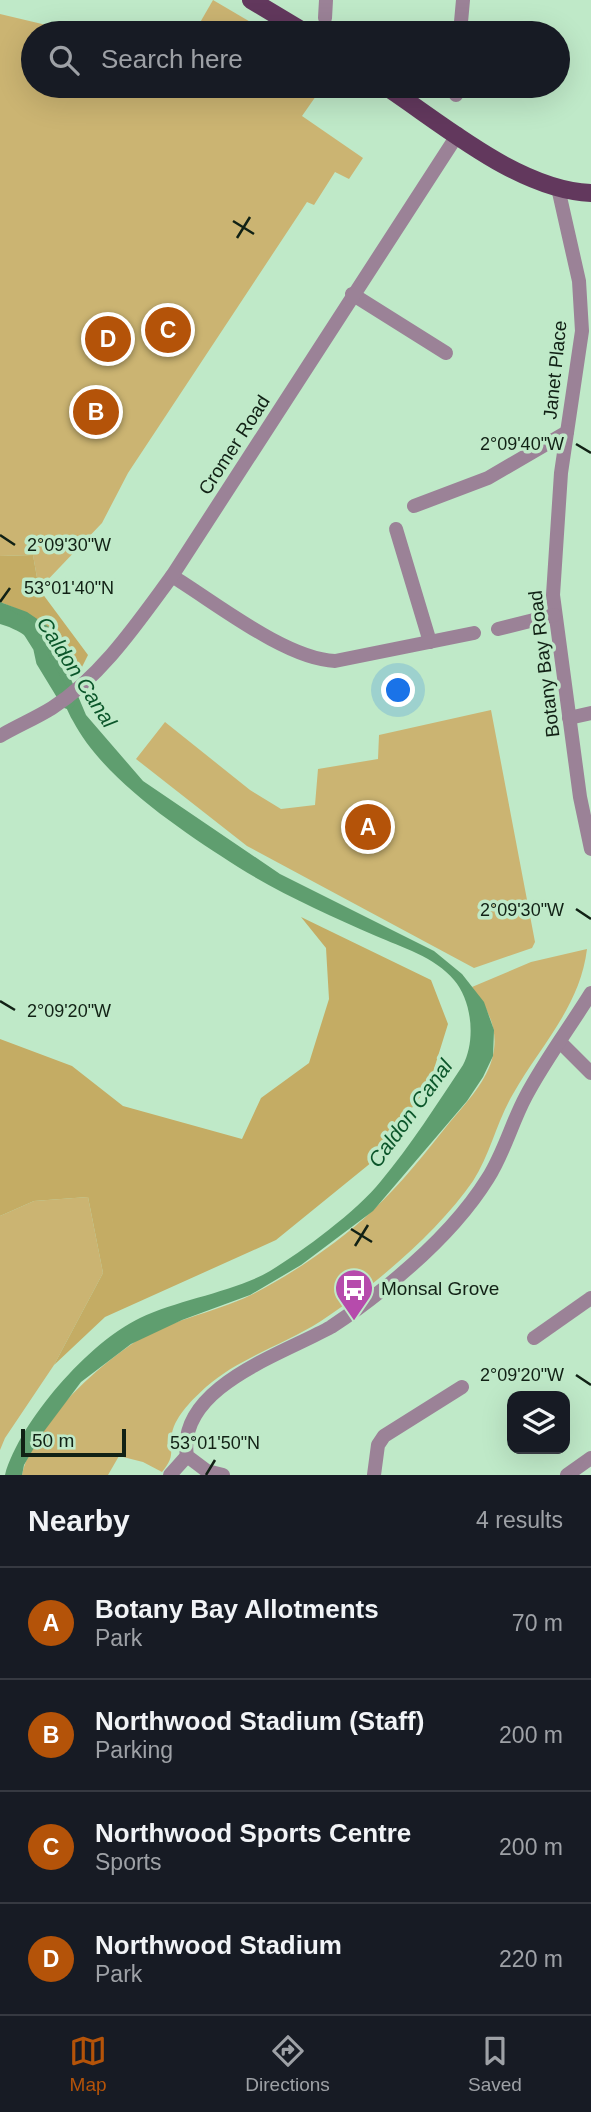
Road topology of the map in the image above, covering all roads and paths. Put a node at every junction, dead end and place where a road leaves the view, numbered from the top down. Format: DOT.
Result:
graph roads {
  1 [pos="251,0"];
  2 [pos="326,0"];
  3 [pos="463,0"];
  4 [pos="325,18"];
  5 [pos="286,21"];
  6 [pos="461,21"];
  7 [pos="403,98"];
  8 [pos="458,134"];
  9 [pos="558,188"];
  10 [pos="591,193"];
  11 [pos="352,294"];
  12 [pos="586,332"];
  13 [pos="446,354"];
  14 [pos="575,379"];
  15 [pos="591,379"];
  16 [pos="567,432"];
  17 [pos="561,473"];
  18 [pos="414,506"];
  19 [pos="396,529"];
  20 [pos="172,576"];
  21 [pos="554,615"];
  22 [pos="498,629"];
  23 [pos="474,633"];
  24 [pos="430,642"];
  25 [pos="591,713"];
  26 [pos="569,718"];
  27 [pos="0,736"];
  28 [pos="591,849"];
  29 [pos="591,993"];
  30 [pos="561,1043"];
  31 [pos="591,1073"];
  32 [pos="591,1298"];
  33 [pos="534,1319"];
  34 [pos="456,1396"];
  35 [pos="187,1455"];
  36 [pos="591,1458"];
  37 [pos="170,1475"];
  38 [pos="223,1475"];
  39 [pos="374,1475"];
  40 [pos="567,1475"];
  1 -- 5 [label="main road"];
  2 -- 4 [label="street"];
  3 -- 6 [label="street"];
  7 -- 8 [label="main road"];
  8 -- 9 [label="main road"];
  8 -- 11 [label="street, Cromer Road"];
  9 -- 10 [label="main road"];
  9 -- 12 [label="street, Janet Place"];
  11 -- 13 [label="street"];
  11 -- 20 [label="street, Cromer Road"];
  12 -- 14 [label="street, Janet Place"];
  14 -- 15 [label="street"];
  14 -- 16 [label="street, Janet Place"];
  16 -- 17 [label="street, Janet Place"];
  16 -- 18 [label="street"];
  17 -- 21 [label="street, Botany Bay Road"];
  19 -- 24 [label="street"];
  20 -- 24 [label="street"];
  20 -- 27 [label="street, Cromer Road"];
  21 -- 22 [label="street"];
  21 -- 26 [label="street, Botany Bay Road"];
  23 -- 24 [label="street"];
  25 -- 26 [label="street"];
  26 -- 28 [label="street, Botany Bay Road"];
  29 -- 30 [label="street"];
  30 -- 31 [label="street"];
  30 -- 35 [label="street"];
  32 -- 33 [label="street"];
  34 -- 39 [label="street"];
  35 -- 37 [label="street"];
  35 -- 38 [label="street"];
  36 -- 40 [label="street"];
}
